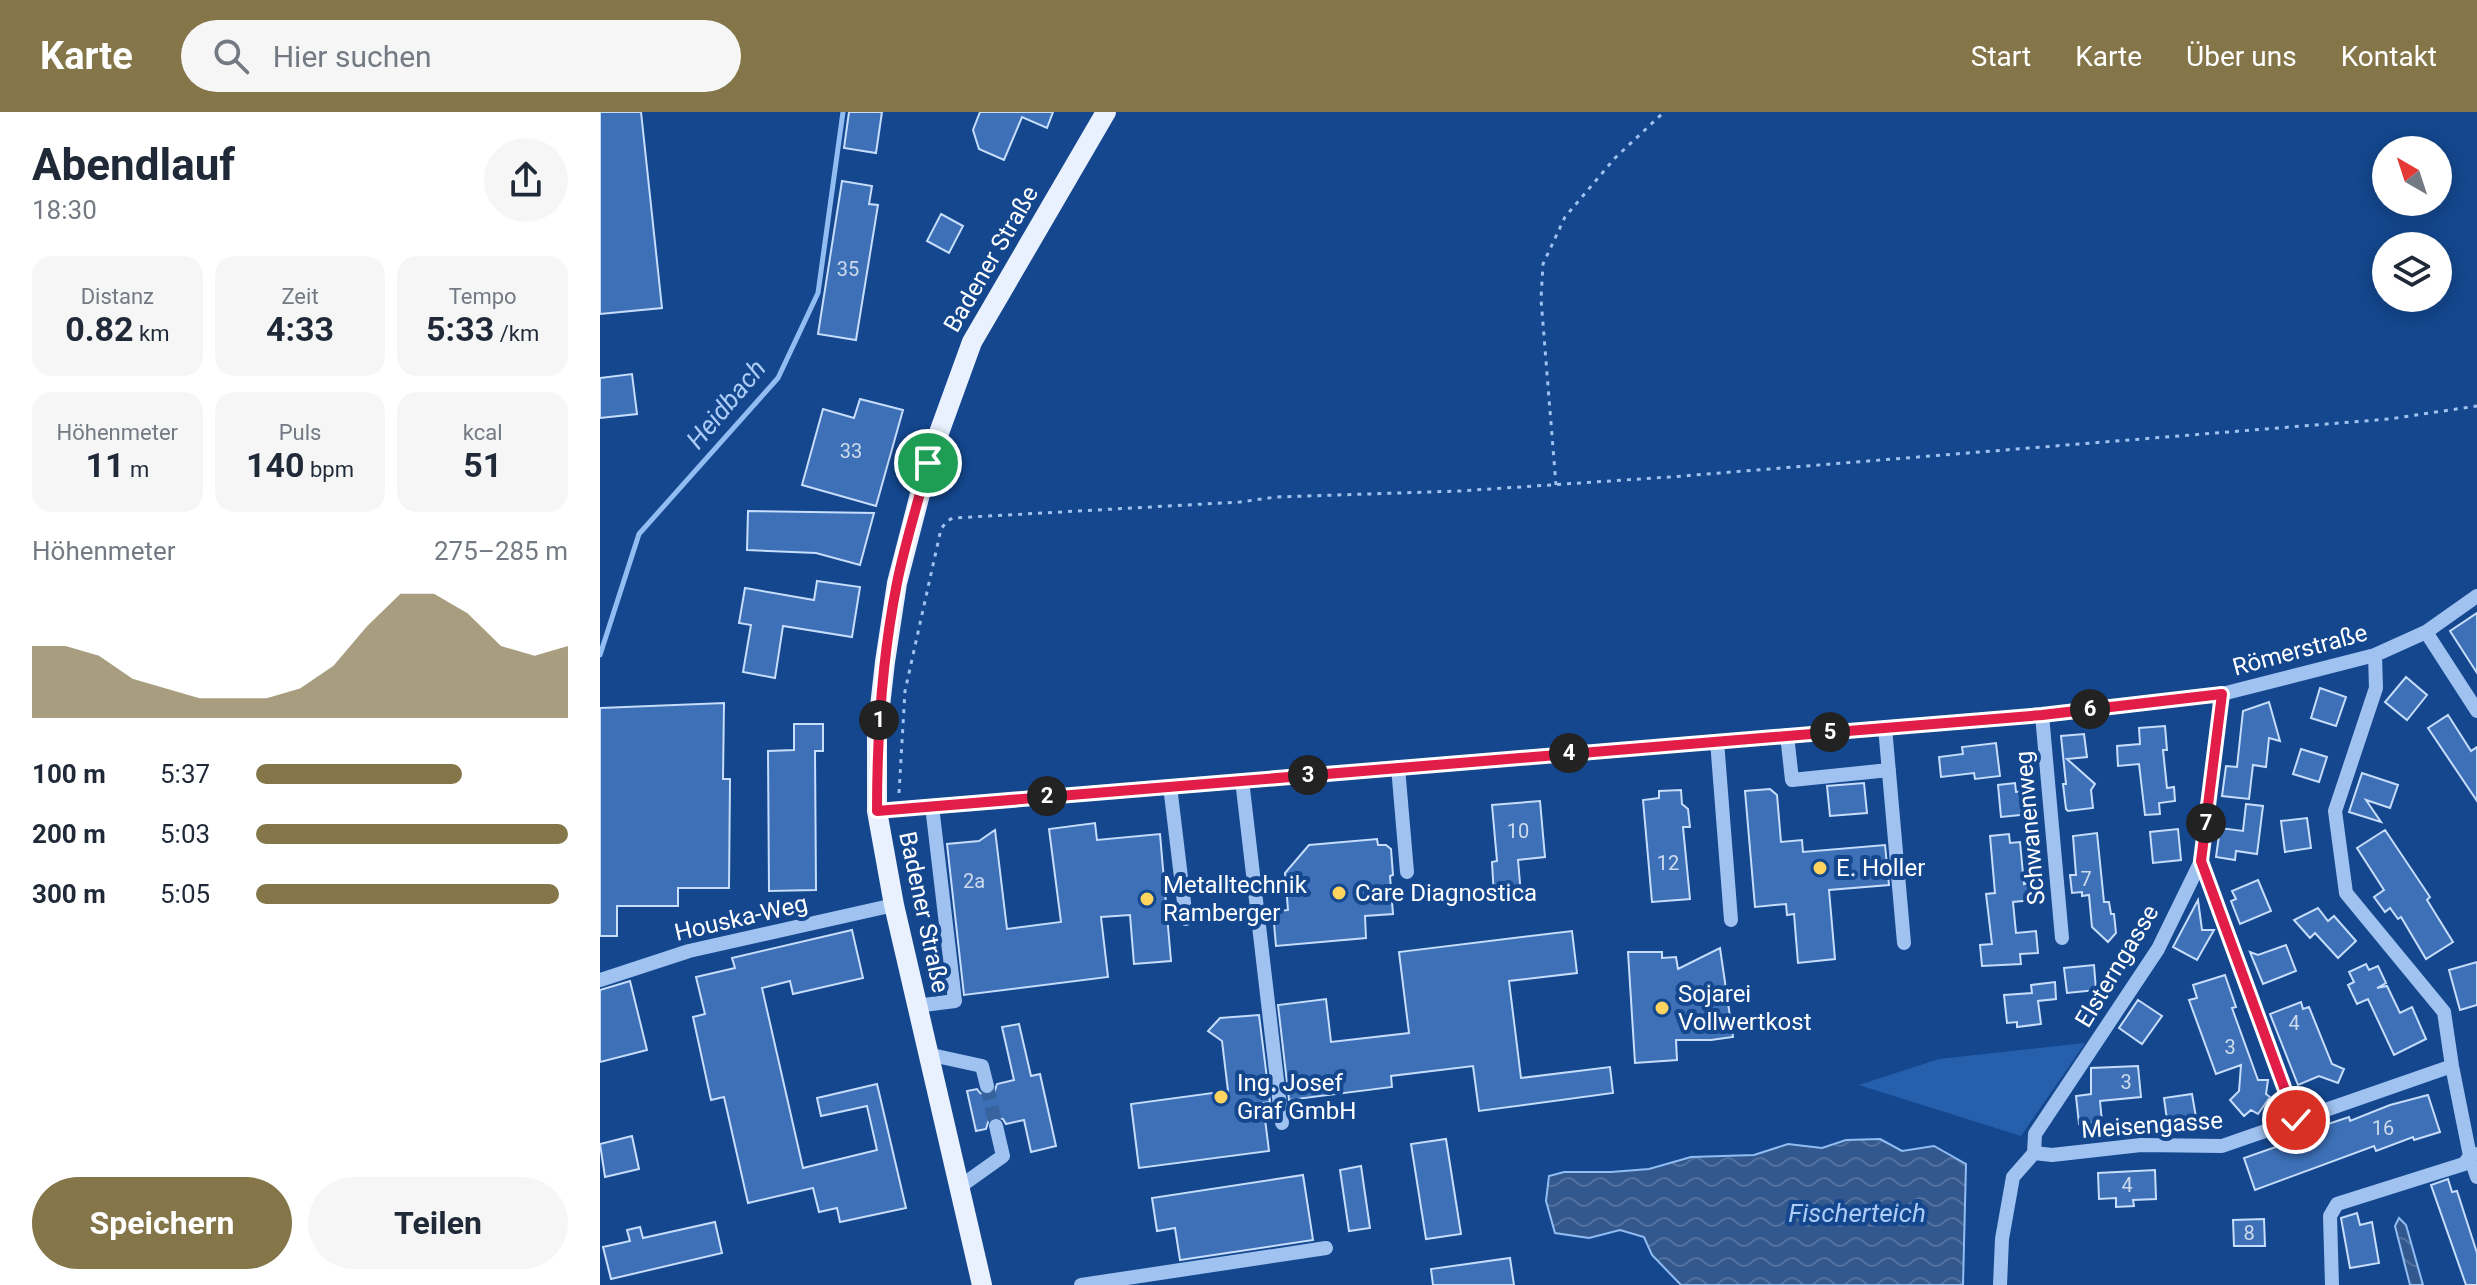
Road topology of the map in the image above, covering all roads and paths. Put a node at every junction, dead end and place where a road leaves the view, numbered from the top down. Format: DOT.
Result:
graph roads {
  1 [pos="1106,112"];
  2 [pos="1664,112"];
  3 [pos="2477,406"];
  4 [pos="1556,485"];
  5 [pos="2477,596"];
  6 [pos="2426,632"];
  7 [pos="2375,655"];
  8 [pos="2222,694"];
  9 [pos="2477,711"];
  10 [pos="2042,715"];
  11 [pos="1885,727"];
  12 [pos="1787,735"];
  13 [pos="1717,741"];
  14 [pos="1398,767"];
  15 [pos="1889,770"];
  16 [pos="1242,780"];
  17 [pos="1170,786"];
  18 [pos="932,806"];
  19 [pos="887,810"];
  20 [pos="2201,861"];
  21 [pos="1407,872"];
  22 [pos="894,905"];
  23 [pos="1186,919"];
  24 [pos="1731,920"];
  25 [pos="2062,938"];
  26 [pos="1904,943"];
  27 [pos="600,980"];
  28 [pos="916,1006"];
  29 [pos="927,1054"];
  30 [pos="2452,1066"];
  31 [pos="987,1086"];
  32 [pos="2296,1120"];
  33 [pos="1282,1123"];
  34 [pos="996,1126"];
  35 [pos="2034,1153"];
  36 [pos="2474,1154"];
  37 [pos="2477,1177"];
  38 [pos="958,1188"];
  39 [pos="1326,1248"];
  40 [pos="982,1285"];
  41 [pos="1081,1285"];
  42 [pos="2000,1285"];
  43 [pos="2332,1285"];
  1 -- 19 [label="main road, Badener Straße"];
  2 -- 4 [label="path"];
  3 -- 4 [label="path"];
  4 -- 19 [label="path"];
  5 -- 6 [label="street, Römerstraße"];
  6 -- 7 [label="street, Römerstraße"];
  6 -- 9 [label="street"];
  7 -- 8 [label="street, Römerstraße"];
  7 -- 30 [label="street"];
  8 -- 10 [label="street, Römerstraße"];
  8 -- 20 [label="street, Elsterngasse"];
  10 -- 11 [label="street, Römerstraße"];
  10 -- 25 [label="street, Schwanenweg"];
  11 -- 12 [label="street, Römerstraße"];
  11 -- 15 [label="street"];
  12 -- 13 [label="street, Römerstraße"];
  12 -- 15 [label="street"];
  13 -- 14 [label="street, Römerstraße"];
  13 -- 24 [label="street"];
  14 -- 16 [label="street, Römerstraße"];
  14 -- 21 [label="street"];
  15 -- 26 [label="street"];
  16 -- 17 [label="street, Römerstraße"];
  16 -- 33 [label="street"];
  17 -- 18 [label="street, Römerstraße"];
  17 -- 23 [label="street"];
  18 -- 19 [label="street, Römerstraße"];
  18 -- 28 [label="street"];
  19 -- 22 [label="main road, Badener Straße"];
  20 -- 32 [label="street"];
  20 -- 35 [label="street, Elsterngasse"];
  22 -- 27 [label="street, Houska-Weg"];
  22 -- 28 [label="main road, Badener Straße"];
  28 -- 29 [label="main road, Badener Straße"];
  29 -- 31 [label="street"];
  29 -- 38 [label="main road, Badener Straße"];
  30 -- 32 [label="street, Meisengasse"];
  30 -- 36 [label="street"];
  32 -- 35 [label="street, Meisengasse"];
  34 -- 38 [label="street"];
  35 -- 42 [label="street, Elsterngasse"];
  36 -- 37 [label="street"];
  36 -- 43 [label="street"];
  38 -- 40 [label="main road, Badener Straße"];
  39 -- 41 [label="street"];
}
